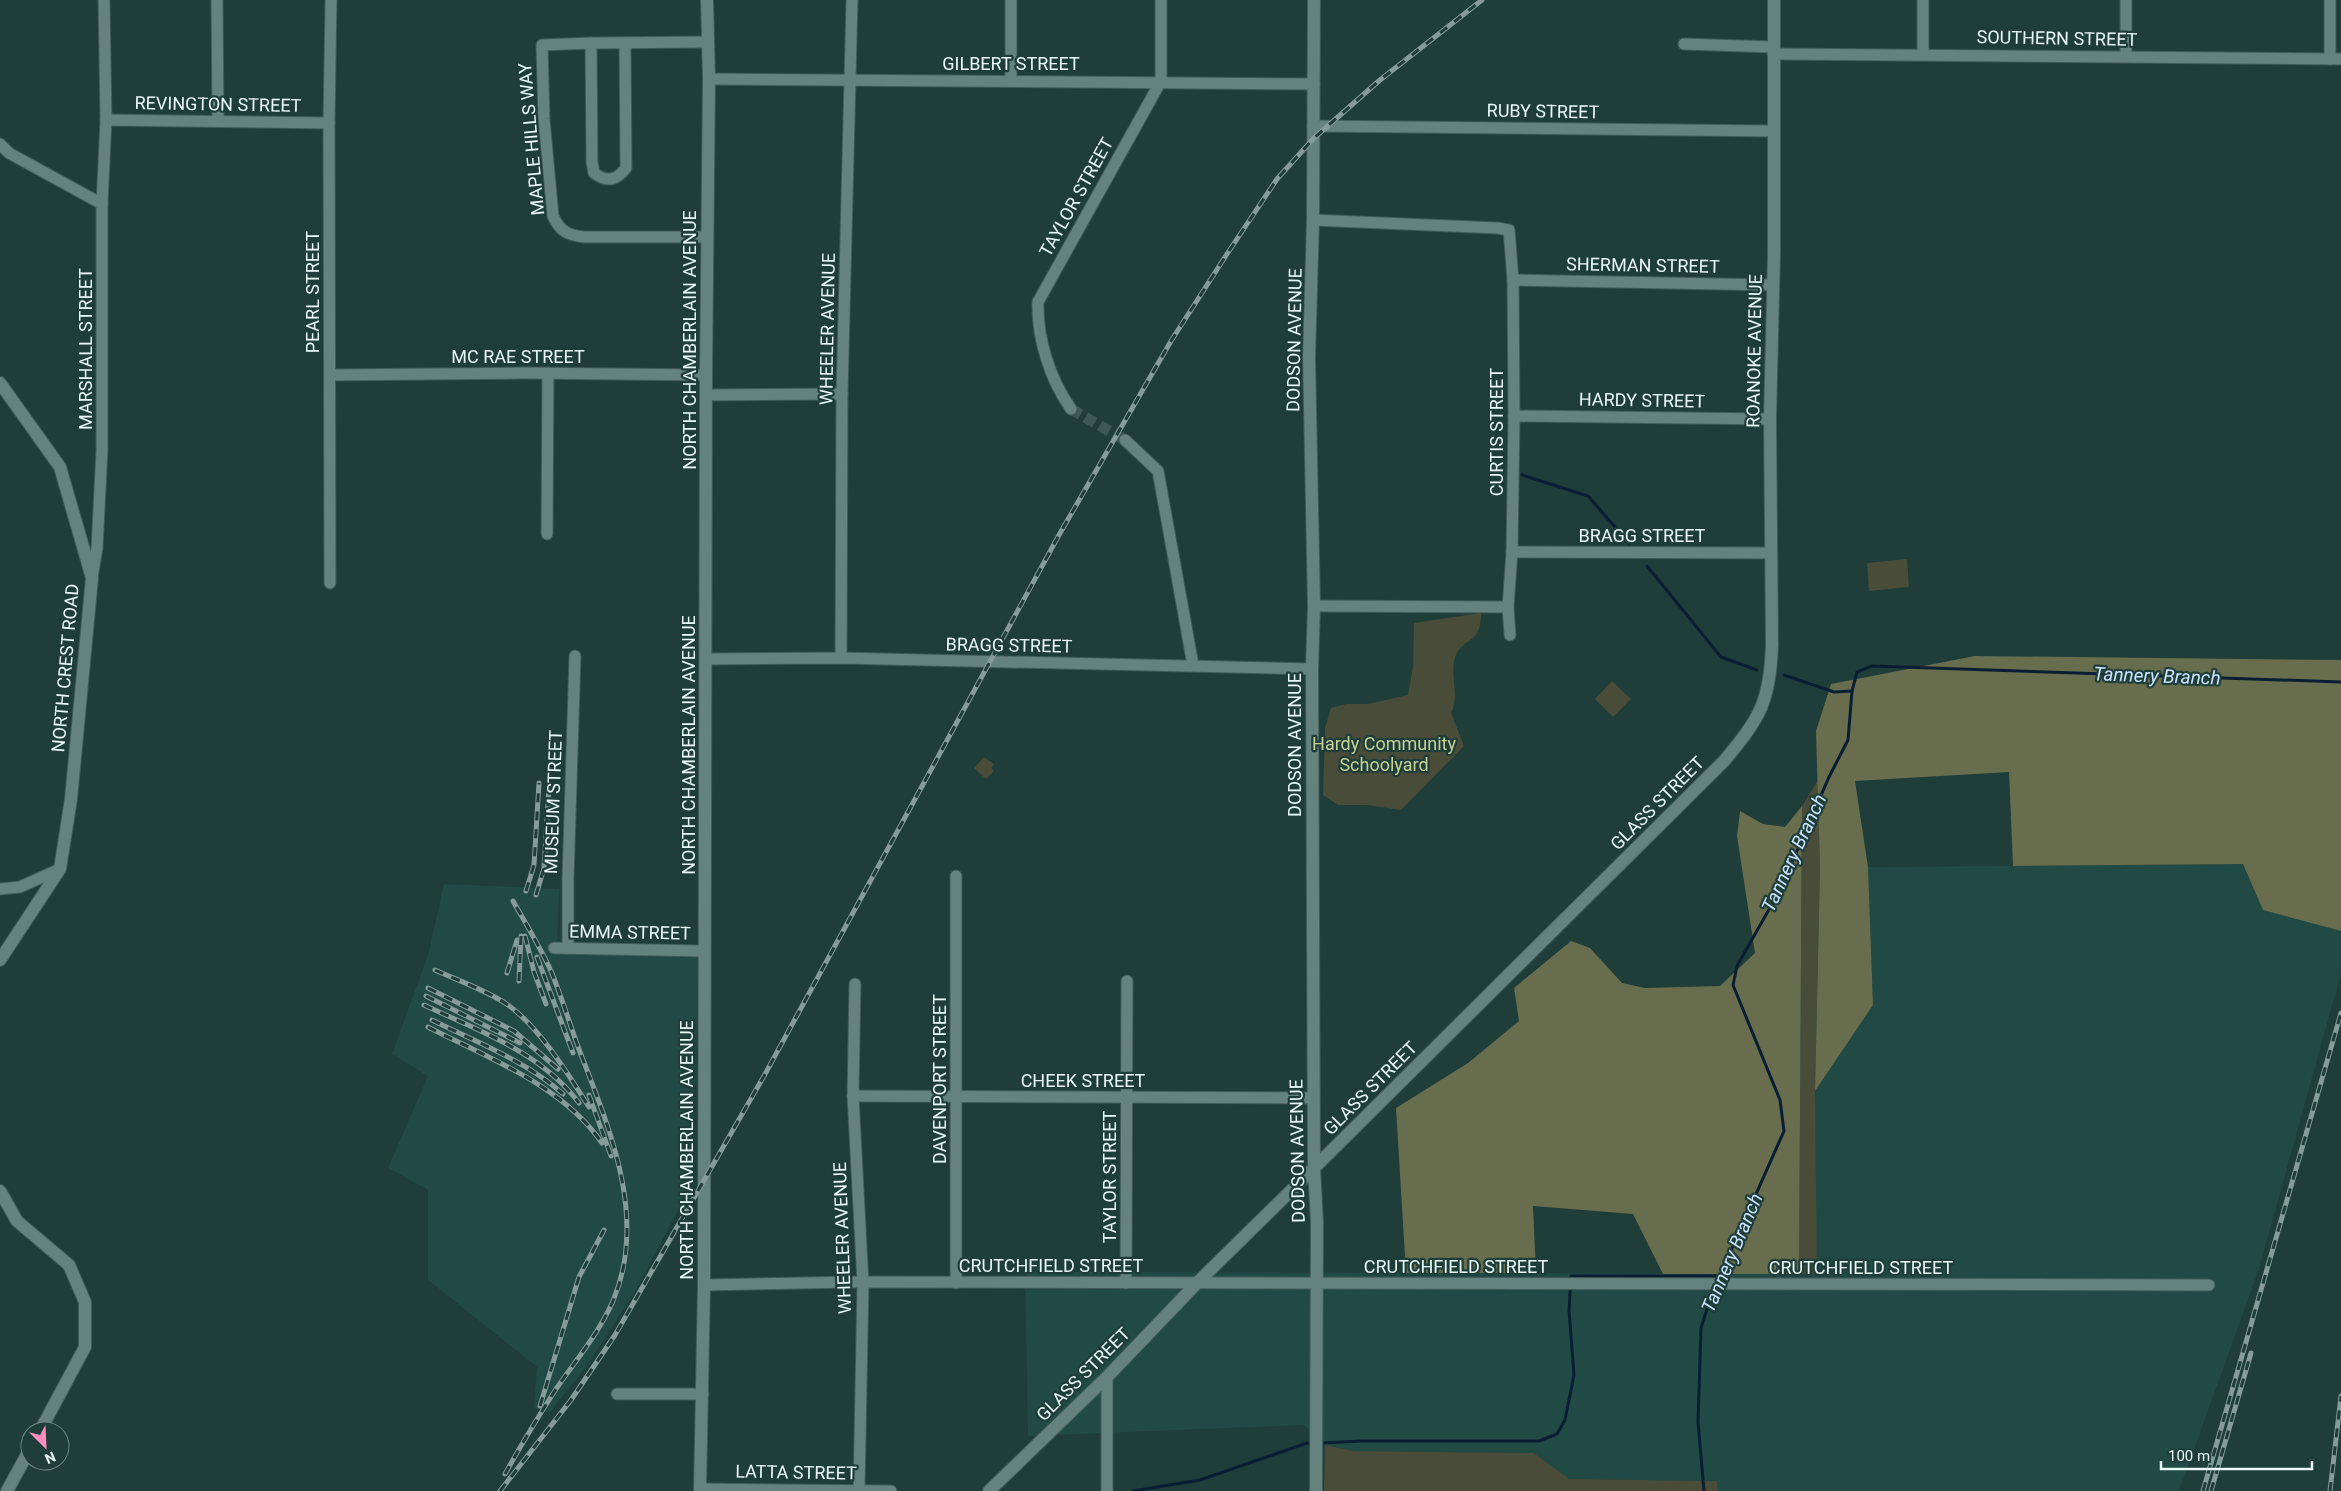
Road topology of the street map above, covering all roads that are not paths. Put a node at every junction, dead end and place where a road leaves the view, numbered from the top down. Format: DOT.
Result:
graph roads {
  1 [pos="104,0"];
  2 [pos="217,0"];
  3 [pos="331,0"];
  4 [pos="707,0"];
  5 [pos="852,0"];
  6 [pos="1011,0"];
  7 [pos="1161,0"];
  8 [pos="1314,0"];
  9 [pos="1774,0"];
  10 [pos="1923,0"];
  11 [pos="2126,0"];
  12 [pos="2330,0"];
  13 [pos="707,42"];
  14 [pos="591,43"];
  15 [pos="625,43"];
  16 [pos="1684,44"];
  17 [pos="1774,50"];
  18 [pos="1923,54"];
  19 [pos="2126,56"];
  20 [pos="2336,59"];
  21 [pos="709,79"];
  22 [pos="851,80"];
  23 [pos="1011,81"];
  24 [pos="1161,81"];
  25 [pos="1314,84"];
  26 [pos="106,120"];
  27 [pos="218,121"];
  28 [pos="329,123"];
  29 [pos="1314,126"];
  30 [pos="1773,131"];
  31 [pos="0,144"];
  32 [pos="102,204"];
  33 [pos="1313,220"];
  34 [pos="706,237"];
  35 [pos="1513,280"];
  36 [pos="1772,285"];
  37 [pos="548,373"];
  38 [pos="330,375"];
  39 [pos="706,375"];
  40 [pos="0,383"];
  41 [pos="842,394"];
  42 [pos="706,395"];
  43 [pos="1071,409"];
  44 [pos="1514,416"];
  45 [pos="1770,419"];
  46 [pos="1125,440"];
  47 [pos="547,534"];
  48 [pos="1512,552"];
  49 [pos="1771,553"];
  50 [pos="92,578"];
  51 [pos="330,583"];
  52 [pos="1314,606"];
  53 [pos="1508,607"];
  54 [pos="1510,635"];
  55 [pos="575,656"];
  56 [pos="841,658"];
  57 [pos="706,659"];
  58 [pos="1193,665"];
  59 [pos="1312,669"];
  60 [pos="1765,702"];
  61 [pos="60,869"];
  62 [pos="956,876"];
  63 [pos="0,890"];
  64 [pos="554,948"];
  65 [pos="568,948"];
  66 [pos="704,951"];
  67 [pos="0,960"];
  68 [pos="1128,982"];
  69 [pos="855,984"];
  70 [pos="854,1096"];
  71 [pos="957,1097"];
  72 [pos="1127,1097"];
  73 [pos="1312,1098"];
  74 [pos="1314,1168"];
  75 [pos="0,1191"];
  76 [pos="956,1282"];
  77 [pos="864,1283"];
  78 [pos="1126,1283"];
  79 [pos="1198,1283"];
  80 [pos="1317,1283"];
  81 [pos="704,1285"];
  82 [pos="2209,1285"];
  83 [pos="1108,1377"];
  84 [pos="617,1394"];
  85 [pos="703,1394"];
  86 [pos="45,1421"];
  87 [pos="20,1467"];
  88 [pos="700,1490"];
  89 [pos="859,1490"];
  90 [pos="7,1491"];
  91 [pos="891,1491"];
  92 [pos="989,1491"];
  93 [pos="1107,1491"];
  94 [pos="1316,1491"];
  1 -- 26 [label="street, MARSHALL STREET"];
  2 -- 27 [label="street"];
  3 -- 28 [label="street, PEARL STREET"];
  4 -- 13 [label="street, NORTH CHAMBERLAIN AVENUE"];
  5 -- 22 [label="street, WHEELER AVENUE"];
  6 -- 23 [label="street"];
  7 -- 24 [label="street, TAYLOR STREET"];
  8 -- 25 [label="street, DODSON AVENUE"];
  9 -- 17 [label="street, ROANOKE AVENUE"];
  10 -- 18 [label="street"];
  11 -- 19 [label="street"];
  12 -- 20 [label="street"];
  13 -- 15 [label="street"];
  13 -- 21 [label="street, NORTH CHAMBERLAIN AVENUE"];
  14 -- 15 [label="street"];
  14 -- 15 [label="street"];
  14 -- 34 [label="street, MAPLE HILLS WAY"];
  16 -- 17 [label="street, SOUTHERN STREET"];
  17 -- 18 [label="street, SOUTHERN STREET"];
  17 -- 30 [label="street, ROANOKE AVENUE"];
  18 -- 19 [label="street, SOUTHERN STREET"];
  19 -- 20 [label="street, SOUTHERN STREET"];
  21 -- 22 [label="street, GILBERT STREET"];
  21 -- 34 [label="street, NORTH CHAMBERLAIN AVENUE"];
  22 -- 23 [label="street, GILBERT STREET"];
  22 -- 41 [label="street, WHEELER AVENUE"];
  23 -- 24 [label="street, GILBERT STREET"];
  24 -- 25 [label="street, GILBERT STREET"];
  24 -- 43 [label="street, TAYLOR STREET"];
  25 -- 29 [label="street, DODSON AVENUE"];
  26 -- 27 [label="street, REVINGTON STREET"];
  26 -- 32 [label="street, MARSHALL STREET"];
  27 -- 28 [label="street, REVINGTON STREET"];
  28 -- 38 [label="street, PEARL STREET"];
  29 -- 30 [label="street, RUBY STREET"];
  29 -- 33 [label="street, DODSON AVENUE"];
  30 -- 36 [label="street, ROANOKE AVENUE"];
  31 -- 32 [label="street"];
  32 -- 50 [label="street, MARSHALL STREET"];
  33 -- 35 [label="street, CURTIS STREET"];
  33 -- 52 [label="street, DODSON AVENUE"];
  34 -- 39 [label="street, NORTH CHAMBERLAIN AVENUE"];
  35 -- 36 [label="street, SHERMAN STREET"];
  35 -- 44 [label="street, CURTIS STREET"];
  36 -- 45 [label="street, ROANOKE AVENUE"];
  37 -- 38 [label="street, MC RAE STREET"];
  37 -- 39 [label="street, MC RAE STREET"];
  37 -- 47 [label="street"];
  38 -- 51 [label="street, PEARL STREET"];
  39 -- 42 [label="street, NORTH CHAMBERLAIN AVENUE"];
  40 -- 50 [label="street, NORTH CREST ROAD"];
  41 -- 42 [label="street"];
  41 -- 56 [label="street, WHEELER AVENUE"];
  42 -- 57 [label="street, NORTH CHAMBERLAIN AVENUE"];
  44 -- 45 [label="street, HARDY STREET"];
  44 -- 48 [label="street, CURTIS STREET"];
  45 -- 49 [label="street, ROANOKE AVENUE"];
  46 -- 58 [label="street"];
  48 -- 49 [label="street, BRAGG STREET"];
  48 -- 53 [label="street, CURTIS STREET"];
  49 -- 60 [label="street, ROANOKE AVENUE"];
  50 -- 61 [label="street, NORTH CREST ROAD"];
  52 -- 53 [label="street"];
  52 -- 59 [label="street, DODSON AVENUE"];
  53 -- 54 [label="street, CURTIS STREET"];
  55 -- 65 [label="street, MUSEUM STREET"];
  56 -- 57 [label="street, BRAGG STREET"];
  56 -- 58 [label="street, BRAGG STREET"];
  57 -- 66 [label="street, NORTH CHAMBERLAIN AVENUE"];
  58 -- 59 [label="street, BRAGG STREET"];
  59 -- 73 [label="street, DODSON AVENUE"];
  60 -- 74 [label="street, GLASS STREET"];
  61 -- 63 [label="street"];
  61 -- 67 [label="street, NORTH CREST ROAD"];
  62 -- 71 [label="street, DAVENPORT STREET"];
  64 -- 65 [label="street, EMMA STREET"];
  65 -- 66 [label="street, EMMA STREET"];
  66 -- 81 [label="street, NORTH CHAMBERLAIN AVENUE"];
  68 -- 72 [label="street, TAYLOR STREET"];
  69 -- 70 [label="street, WHEELER AVENUE"];
  70 -- 71 [label="street, CHEEK STREET"];
  70 -- 77 [label="street, WHEELER AVENUE"];
  71 -- 72 [label="street, CHEEK STREET"];
  71 -- 76 [label="street, DAVENPORT STREET"];
  72 -- 73 [label="street, CHEEK STREET"];
  72 -- 78 [label="street, TAYLOR STREET"];
  73 -- 74 [label="street, DODSON AVENUE"];
  74 -- 79 [label="street, GLASS STREET"];
  74 -- 80 [label="street, DODSON AVENUE"];
  75 -- 86 [label="street"];
  76 -- 77 [label="street, CRUTCHFIELD STREET"];
  76 -- 78 [label="street, CRUTCHFIELD STREET"];
  77 -- 81 [label="street, CRUTCHFIELD STREET"];
  77 -- 89 [label="street, WHEELER AVENUE"];
  78 -- 79 [label="street, CRUTCHFIELD STREET"];
  79 -- 80 [label="street, CRUTCHFIELD STREET"];
  79 -- 83 [label="street, GLASS STREET"];
  80 -- 82 [label="street, CRUTCHFIELD STREET"];
  80 -- 94 [label="street, DODSON AVENUE"];
  81 -- 85 [label="street, NORTH CHAMBERLAIN AVENUE"];
  83 -- 92 [label="street, GLASS STREET"];
  83 -- 93 [label="street"];
  84 -- 85 [label="street"];
  85 -- 88 [label="street, NORTH CHAMBERLAIN AVENUE"];
  87 -- 90 [label="street"];
  88 -- 89 [label="street, LATTA STREET"];
  89 -- 91 [label="street, LATTA STREET"];
}
